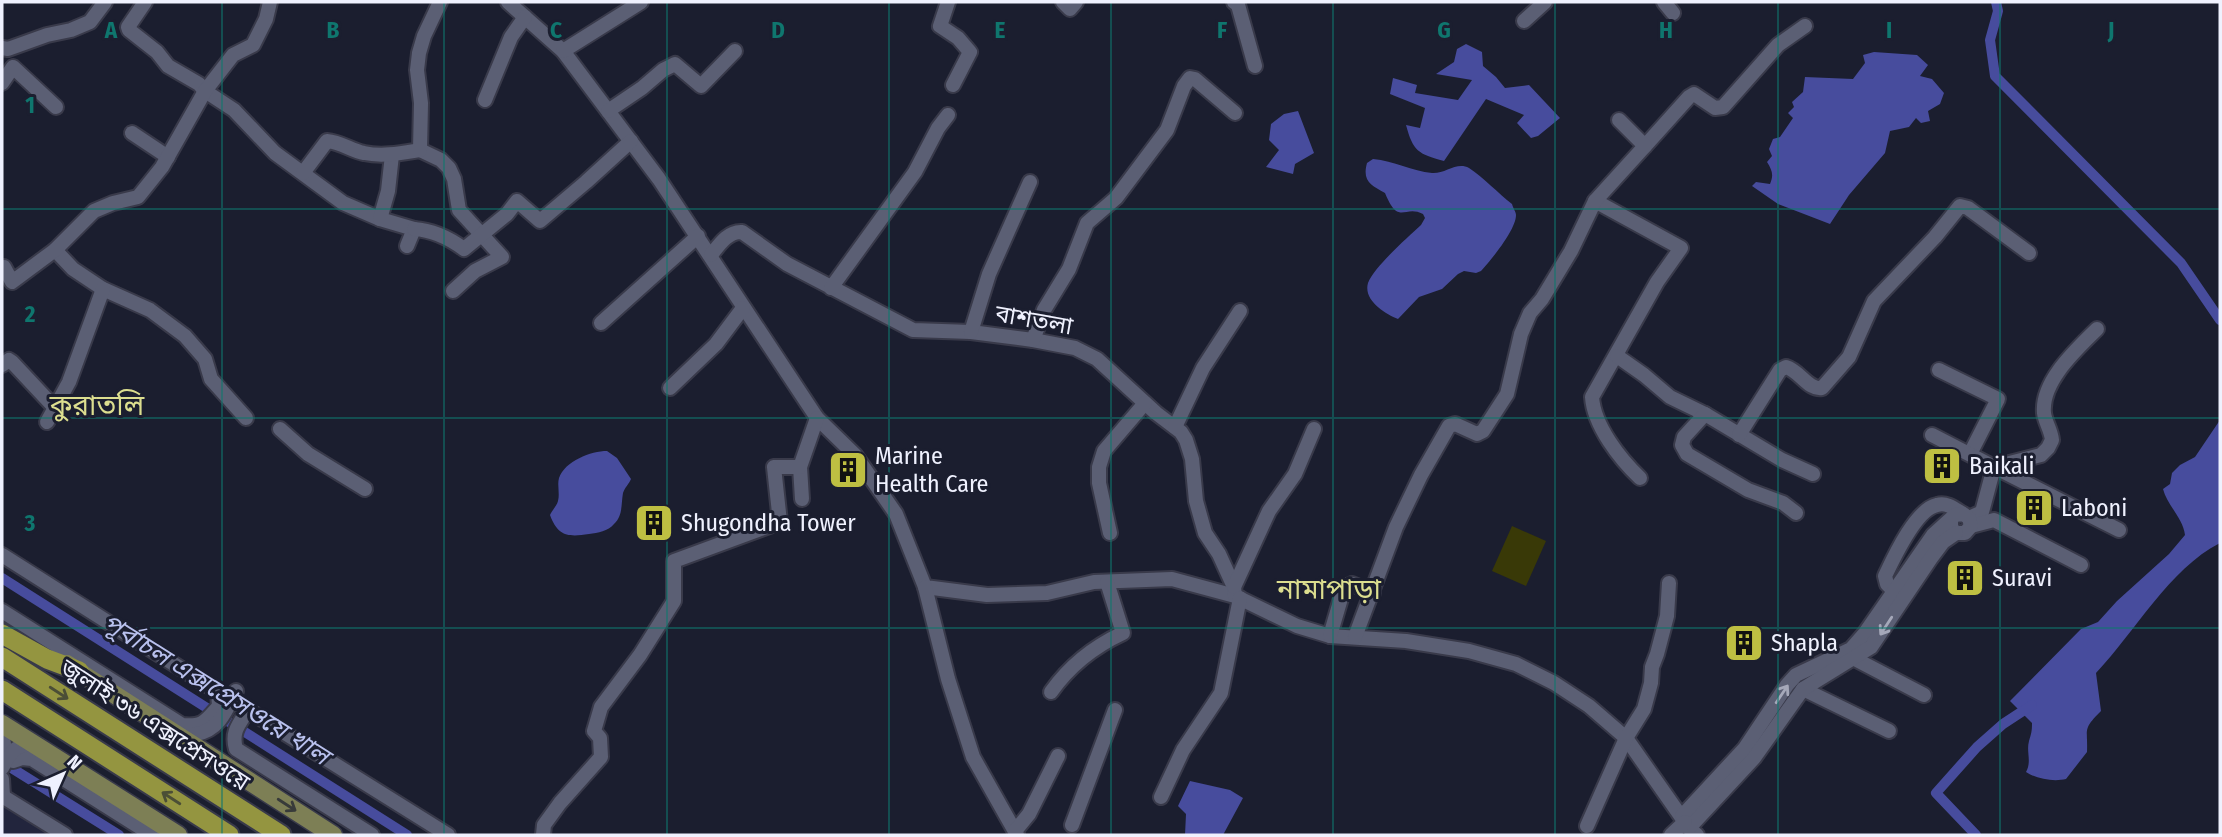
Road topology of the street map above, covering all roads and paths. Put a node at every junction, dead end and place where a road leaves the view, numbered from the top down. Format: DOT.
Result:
graph roads {
  1 [pos="105,2"];
  2 [pos="145,2"];
  3 [pos="270,2"];
  4 [pos="440,2"];
  5 [pos="508,2"];
  6 [pos="641,2"];
  7 [pos="948,2"];
  8 [pos="1063,2"];
  9 [pos="1076,2"];
  10 [pos="1234,2"];
  11 [pos="1545,2"];
  12 [pos="524,18"];
  13 [pos="1524,21"];
  14 [pos="1805,26"];
  15 [pos="2,48"];
  16 [pos="563,51"];
  17 [pos="735,51"];
  18 [pos="1255,66"];
  19 [pos="2,83"];
  20 [pos="953,85"];
  21 [pos="205,90"];
  22 [pos="485,100"];
  23 [pos="56,107"];
  24 [pos="608,111"];
  25 [pos="1235,113"];
  26 [pos="948,115"];
  27 [pos="1619,120"];
  28 [pos="132,133"];
  29 [pos="631,141"];
  30 [pos="1645,146"];
  31 [pos="420,150"];
  32 [pos="392,155"];
  33 [pos="168,157"];
  34 [pos="303,173"];
  35 [pos="1030,181"];
  36 [pos="1595,201"];
  37 [pos="380,219"];
  38 [pos="414,229"];
  39 [pos="482,233"];
  40 [pos="698,236"];
  41 [pos="407,246"];
  42 [pos="55,250"];
  43 [pos="2029,253"];
  44 [pos="710,255"];
  45 [pos="2,268"];
  46 [pos="831,288"];
  47 [pos="103,289"];
  48 [pos="453,290"];
  49 [pos="743,308"];
  50 [pos="1240,312"];
  51 [pos="601,323"];
  52 [pos="2096,328"];
  53 [pos="971,332"];
  54 [pos="1032,340"];
  55 [pos="1616,356"];
  56 [pos="2,365"];
  57 [pos="1939,370"];
  58 [pos="670,387"];
  59 [pos="1145,403"];
  60 [pos="55,408"];
  61 [pos="1705,414"];
  62 [pos="246,418"];
  63 [pos="817,418"];
  64 [pos="47,422"];
  65 [pos="1175,427"];
  66 [pos="280,429"];
  67 [pos="1314,429"];
  68 [pos="1739,435"];
  69 [pos="1932,435"];
  70 [pos="1970,454"];
  71 [pos="800,467"];
  72 [pos="1994,467"];
  73 [pos="1813,474"];
  74 [pos="1640,478"];
  75 [pos="365,489"];
  76 [pos="802,499"];
  77 [pos="1796,513"];
  78 [pos="1962,522"];
  79 [pos="2119,530"];
  80 [pos="1110,533"];
  81 [pos="2,555"];
  82 [pos="2081,565"];
  83 [pos="1107,582"];
  84 [pos="1669,583"];
  85 [pos="925,587"];
  86 [pos="1373,593"];
  87 [pos="1237,594"];
  88 [pos="1897,595"];
  89 [pos="2,611"];
  90 [pos="2,624"];
  91 [pos="2,634"];
  92 [pos="1329,636"];
  93 [pos="1355,638"];
  94 [pos="2,657"];
  95 [pos="1855,659"];
  96 [pos="1821,670"];
  97 [pos="79,671"];
  98 [pos="1803,689"];
  99 [pos="2,690"];
  100 [pos="1051,692"];
  101 [pos="1924,695"];
  102 [pos="244,702"];
  103 [pos="1115,710"];
  104 [pos="1773,720"];
  105 [pos="202,729"];
  106 [pos="2,730"];
  107 [pos="1889,731"];
  108 [pos="170,732"];
  109 [pos="1626,738"];
  110 [pos="36,745"];
  111 [pos="231,751"];
  112 [pos="1058,756"];
  113 [pos="8,758"];
  114 [pos="237,774"];
  115 [pos="2,779"];
  116 [pos="2,796"];
  117 [pos="1161,797"];
  118 [pos="1072,825"];
  119 [pos="1587,825"];
  120 [pos="1688,825"];
  121 [pos="1016,833"];
  122 [pos="65,835"];
  123 [pos="152,835"];
  124 [pos="178,835"];
  125 [pos="229,835"];
  126 [pos="281,835"];
  127 [pos="333,835"];
  128 [pos="372,835"];
  129 [pos="449,835"];
  130 [pos="543,835"];
  131 [pos="1671,835"];
  1 -- 15 [label="street"];
  2 -- 21 [label="street"];
  3 -- 21 [label="street"];
  4 -- 31 [label="street"];
  5 -- 12 [label="street"];
  6 -- 16 [label="street"];
  7 -- 20 [label="street"];
  8 -- 9 [label="street"];
  10 -- 18 [label="street"];
  11 -- 13 [label="street"];
  12 -- 16 [label="street"];
  12 -- 22 [label="street"];
  14 -- 30 [label="street"];
  16 -- 24 [label="street"];
  17 -- 24 [label="street"];
  19 -- 23 [label="street"];
  21 -- 33 [label="street"];
  21 -- 34 [label="street"];
  24 -- 29 [label="street"];
  25 -- 54 [label="street"];
  26 -- 46 [label="street"];
  27 -- 30 [label="street"];
  28 -- 33 [label="street"];
  29 -- 39 [label="street"];
  29 -- 40 [label="street"];
  30 -- 36 [label="street"];
  31 -- 32 [label="street"];
  31 -- 39 [label="street"];
  32 -- 34 [label="street"];
  32 -- 37 [label="street"];
  33 -- 42 [label="street"];
  34 -- 37 [label="street"];
  35 -- 53 [label="street"];
  36 -- 55 [label="street"];
  36 -- 86 [label="street"];
  37 -- 38 [label="street"];
  38 -- 39 [label="street"];
  38 -- 41 [label="street"];
  39 -- 48 [label="street"];
  40 -- 44 [label="street"];
  40 -- 51 [label="street"];
  42 -- 45 [label="street"];
  42 -- 47 [label="street"];
  43 -- 68 [label="street"];
  44 -- 46 [label="street, বাশতলা"];
  44 -- 49 [label="street"];
  46 -- 53 [label="street, বাশতলা"];
  47 -- 60 [label="street"];
  47 -- 62 [label="street"];
  49 -- 58 [label="street"];
  49 -- 63 [label="street"];
  50 -- 65 [label="street"];
  52 -- 72 [label="street"];
  53 -- 54 [label="street, বাশতলা"];
  54 -- 59 [label="street, বাশতলা"];
  55 -- 61 [label="street"];
  55 -- 74 [label="street"];
  56 -- 60 [label="street"];
  57 -- 70 [label="street"];
  59 -- 65 [label="street, বাশতলা"];
  59 -- 80 [label="street"];
  60 -- 64 [label="street"];
  61 -- 68 [label="street"];
  61 -- 77 [label="street"];
  63 -- 71 [label="street"];
  63 -- 85 [label="street"];
  65 -- 87 [label="street, বাশতলা"];
  66 -- 75 [label="street"];
  67 -- 87 [label="street"];
  68 -- 73 [label="street"];
  69 -- 70 [label="street"];
  70 -- 72 [label="street"];
  71 -- 76 [label="street"];
  71 -- 130 [label="street"];
  72 -- 78 [label="street"];
  72 -- 79 [label="street"];
  78 -- 82 [label="street"];
  78 -- 88 [label="street"];
  78 -- 88 [label="street"];
  81 -- 105 [label="street"];
  83 -- 85 [label="street"];
  83 -- 87 [label="street"];
  83 -- 100 [label="street"];
  84 -- 109 [label="street"];
  85 -- 121 [label="street"];
  86 -- 92 [label="street"];
  86 -- 93 [label="street"];
  87 -- 92 [label="street"];
  87 -- 117 [label="street"];
  88 -- 95 [label="street, one-way"];
  88 -- 96 [label="street"];
  89 -- 105 [label="street"];
  90 -- 97 [label="main road"];
  91 -- 97 [label="highway"];
  92 -- 93 [label="street"];
  93 -- 109 [label="street"];
  94 -- 126 [label="highway, জুলাই ৩৬ এক্সপ্রেসওয়ে, one-way"];
  95 -- 96 [label="street"];
  95 -- 101 [label="street"];
  96 -- 98 [label="street"];
  104 -- 96 [label="street, one-way"];
  97 -- 108 [label="main road"];
  98 -- 104 [label="street"];
  98 -- 107 [label="street"];
  125 -- 99 [label="highway, one-way"];
  102 -- 105 [label="street"];
  102 -- 111 [label="street"];
  102 -- 129 [label="street"];
  103 -- 118 [label="street"];
  104 -- 120 [label="street"];
  105 -- 108 [label="street"];
  106 -- 110 [label="main road"];
  106 -- 113 [label="street"];
  108 -- 114 [label="main road"];
  109 -- 119 [label="street"];
  109 -- 120 [label="street"];
  110 -- 113 [label="street"];
  110 -- 124 [label="main road"];
  111 -- 114 [label="street"];
  111 -- 128 [label="street"];
  112 -- 121 [label="street"];
  113 -- 123 [label="street"];
  114 -- 127 [label="main road, one-way"];
  115 -- 116 [label="street"];
  116 -- 122 [label="street"];
  120 -- 131 [label="street"];
}
